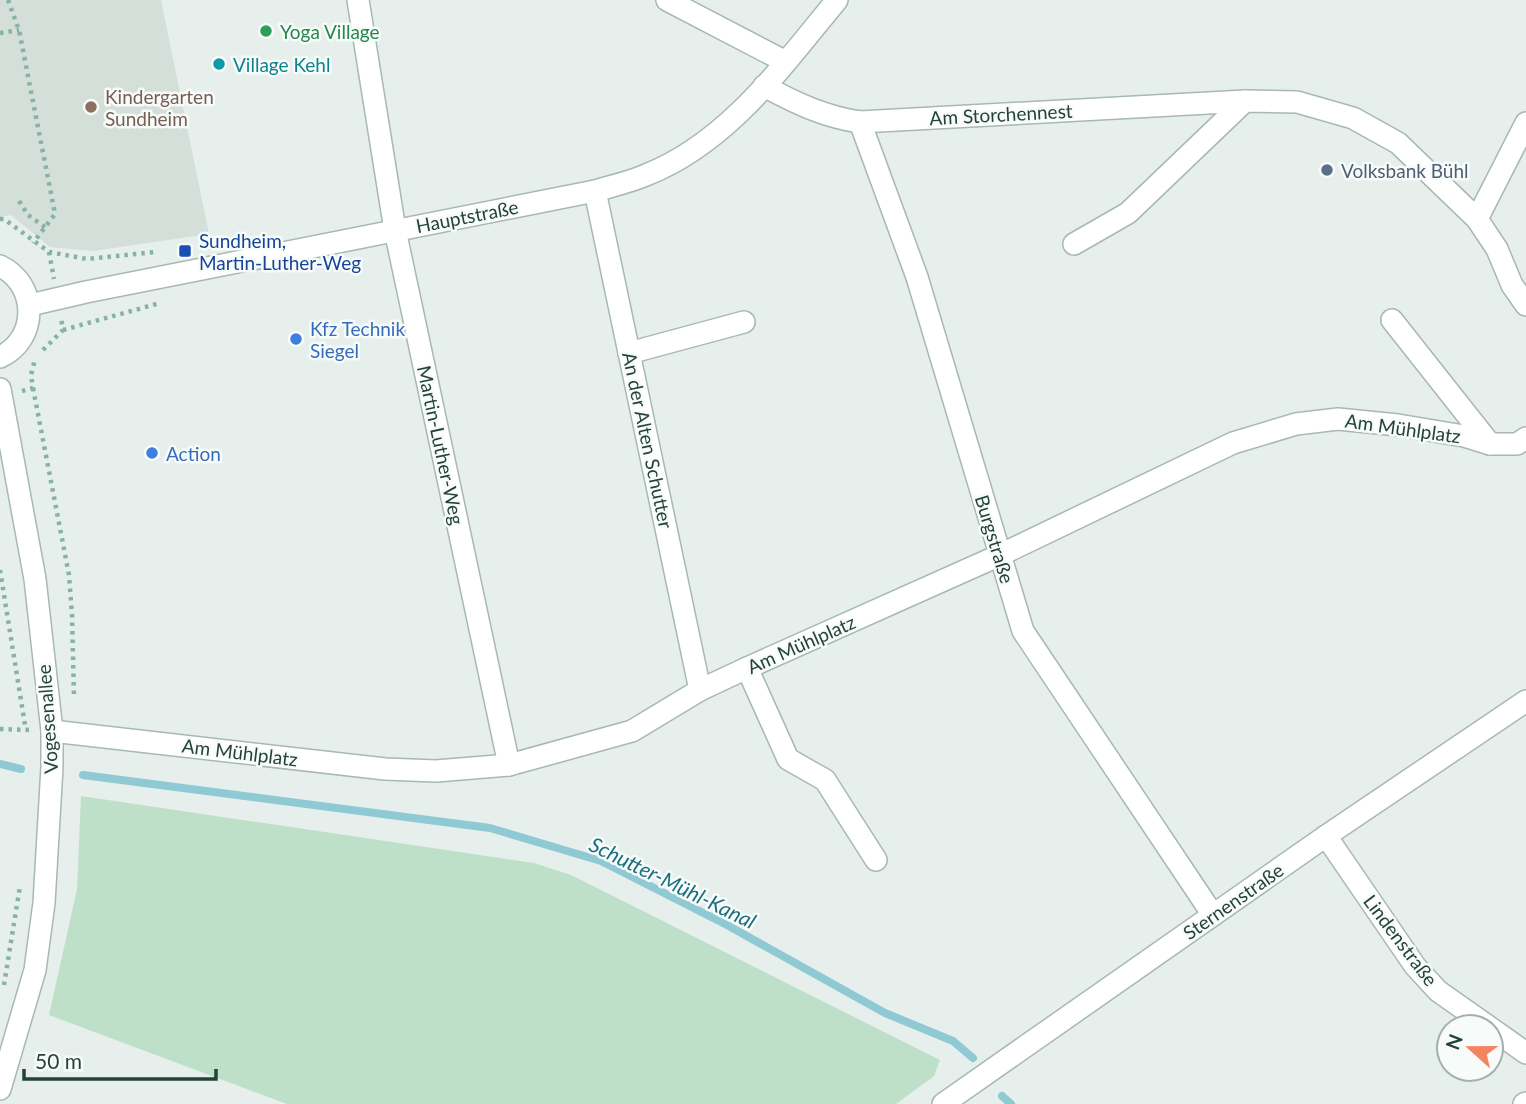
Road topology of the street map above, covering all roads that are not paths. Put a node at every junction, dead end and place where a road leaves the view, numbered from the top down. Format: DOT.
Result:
graph roads {
  1 [pos="358,0"];
  2 [pos="667,0"];
  3 [pos="837,0"];
  4 [pos="786,62"];
  5 [pos="764,86"];
  6 [pos="1245,101"];
  7 [pos="860,122"];
  8 [pos="1526,123"];
  9 [pos="595,191"];
  10 [pos="1477,219"];
  11 [pos="395,230"];
  12 [pos="1074,244"];
  13 [pos="0,265"];
  14 [pos="30,306"];
  15 [pos="1526,306"];
  16 [pos="1392,320"];
  17 [pos="744,322"];
  18 [pos="629,353"];
  19 [pos="0,357"];
  20 [pos="0,389"];
  21 [pos="1526,438"];
  22 [pos="1490,444"];
  23 [pos="1000,555"];
  24 [pos="747,668"];
  25 [pos="700,690"];
  26 [pos="1526,701"];
  27 [pos="52,731"];
  28 [pos="509,765"];
  29 [pos="1326,836"];
  30 [pos="876,860"];
  31 [pos="1213,915"];
  32 [pos="1526,1053"];
  33 [pos="0,1089"];
  34 [pos="943,1104"];
  1 -- 11 [label="street, Martin-Luther-Weg"];
  2 -- 4 [label="street"];
  3 -- 4 [label="street, Hauptstraße"];
  4 -- 5 [label="street, Hauptstraße"];
  5 -- 7 [label="street, Am Storchennest"];
  5 -- 9 [label="street, Hauptstraße"];
  6 -- 7 [label="street, Am Storchennest"];
  6 -- 10 [label="street, Am Storchennest"];
  6 -- 12 [label="street"];
  7 -- 23 [label="street, Burgstraße"];
  8 -- 10 [label="street"];
  9 -- 11 [label="street, Hauptstraße"];
  9 -- 18 [label="street, An der Alten Schutter"];
  10 -- 15 [label="street, Am Storchennest"];
  11 -- 14 [label="street, Hauptstraße"];
  11 -- 28 [label="street, Martin-Luther-Weg"];
  13 -- 14 [label="street"];
  14 -- 19 [label="street"];
  16 -- 22 [label="street"];
  17 -- 18 [label="street"];
  18 -- 25 [label="street, An der Alten Schutter"];
  20 -- 27 [label="street, Vogesenallee"];
  21 -- 22 [label="street, Am Mühlplatz"];
  22 -- 23 [label="street, Am Mühlplatz"];
  23 -- 24 [label="street, Am Mühlplatz"];
  23 -- 31 [label="street, Burgstraße"];
  24 -- 25 [label="street, Am Mühlplatz"];
  24 -- 30 [label="street"];
  25 -- 28 [label="street, Am Mühlplatz"];
  26 -- 29 [label="street, Sternenstraße"];
  27 -- 28 [label="street, Am Mühlplatz"];
  27 -- 33 [label="street, Vogesenallee"];
  29 -- 31 [label="street, Sternenstraße"];
  29 -- 32 [label="street, Lindenstraße"];
  31 -- 34 [label="street, Sternenstraße"];
}
